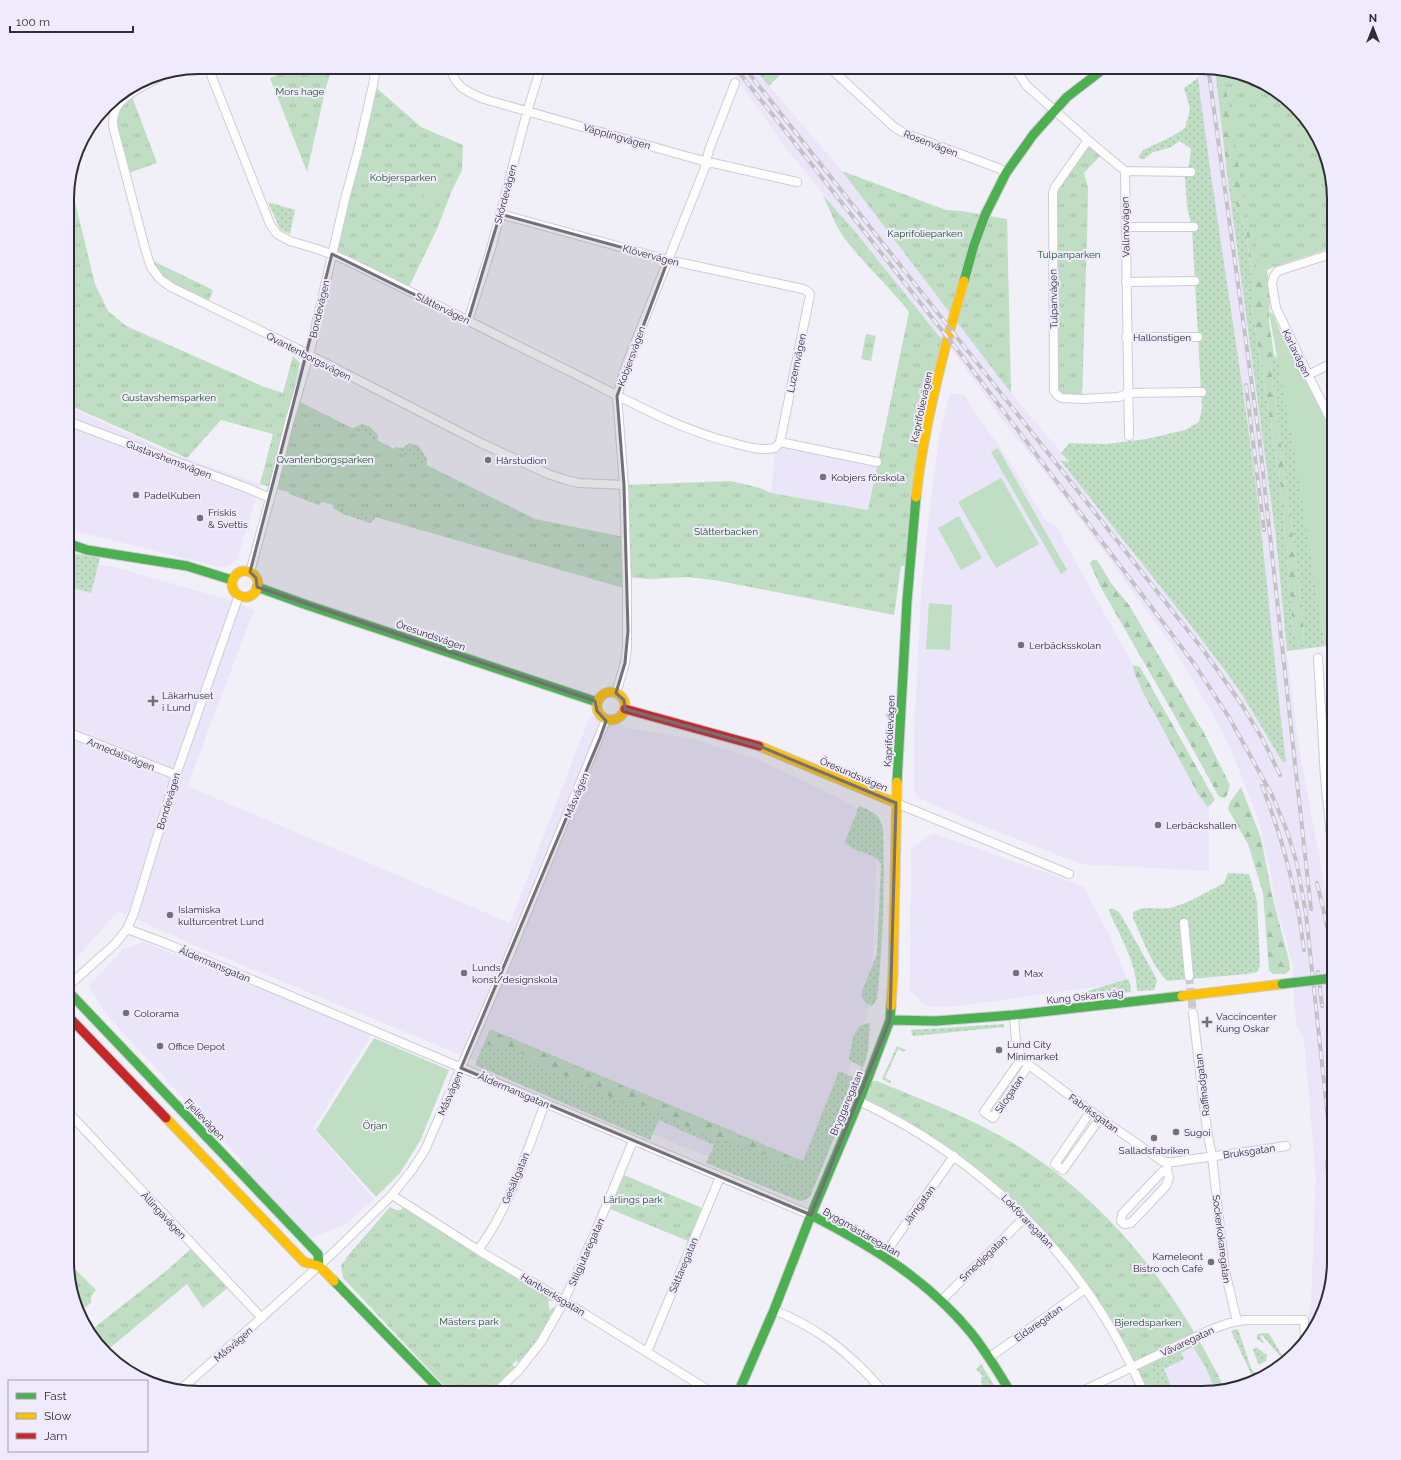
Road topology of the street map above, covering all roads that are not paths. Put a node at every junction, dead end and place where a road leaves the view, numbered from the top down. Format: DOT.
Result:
graph roads {
  1 [pos="211,74"];
  2 [pos="375,74"];
  3 [pos="453,74"];
  4 [pos="539,74"];
  5 [pos="837,74"];
  6 [pos="1019,74"];
  7 [pos="1097,74"];
  8 [pos="735,83"];
  9 [pos="121,102"];
  10 [pos="1055,110"];
  11 [pos="527,112"];
  12 [pos="1088,140"];
  13 [pos="705,164"];
  14 [pos="1124,171"];
  15 [pos="1191,172"];
  16 [pos="1006,173"];
  17 [pos="797,182"];
  18 [pos="500,214"];
  19 [pos="1126,227"];
  20 [pos="1194,227"];
  21 [pos="332,254"];
  22 [pos="1327,255"];
  23 [pos="668,260"];
  24 [pos="1195,281"];
  25 [pos="1126,282"];
  26 [pos="803,289"];
  27 [pos="468,321"];
  28 [pos="1126,337"];
  29 [pos="1198,337"];
  30 [pos="308,355"];
  31 [pos="1327,366"];
  32 [pos="1308,375"];
  33 [pos="1202,392"];
  34 [pos="1128,393"];
  35 [pos="617,396"];
  36 [pos="1327,412"];
  37 [pos="74,424"];
  38 [pos="1129,436"];
  39 [pos="777,446"];
  40 [pos="878,462"];
  41 [pos="624,485"];
  42 [pos="270,498"];
  43 [pos="74,546"];
  44 [pos="250,572"];
  45 [pos="232,580"];
  46 [pos="258,587"];
  47 [pos="239,595"];
  48 [pos="1318,658"];
  49 [pos="616,693"];
  50 [pos="597,702"];
  51 [pos="625,709"];
  52 [pos="606,720"];
  53 [pos="74,735"];
  54 [pos="176,775"];
  55 [pos="1327,798"];
  56 [pos="896,804"];
  57 [pos="1069,874"];
  58 [pos="1184,923"];
  59 [pos="127,929"];
  60 [pos="1189,976"];
  61 [pos="1327,979"];
  62 [pos="74,982"];
  63 [pos="74,996"];
  64 [pos="1193,1013"];
  65 [pos="1014,1015"];
  66 [pos="890,1020"];
  67 [pos="74,1022"];
  68 [pos="1022,1058"];
  69 [pos="1028,1066"];
  70 [pos="461,1068"];
  71 [pos="859,1101"];
  72 [pos="545,1103"];
  73 [pos="1091,1111"];
  74 [pos="74,1118"];
  75 [pos="1100,1118"];
  76 [pos="633,1140"];
  77 [pos="1286,1146"];
  78 [pos="954,1156"];
  79 [pos="1212,1156"];
  80 [pos="1168,1166"];
  81 [pos="720,1177"];
  82 [pos="392,1195"];
  83 [pos="811,1215"];
  84 [pos="1025,1217"];
  85 [pos="478,1250"];
  86 [pos="884,1255"];
  87 [pos="319,1266"];
  88 [pos="1086,1289"];
  89 [pos="942,1300"];
  90 [pos="564,1301"];
  91 [pos="774,1310"];
  92 [pos="262,1318"];
  93 [pos="1237,1321"];
  94 [pos="1304,1333"];
  95 [pos="647,1352"];
  96 [pos="990,1357"];
  97 [pos="1133,1367"];
  98 [pos="185,1385"];
  99 [pos="436,1386"];
  100 [pos="502,1386"];
  101 [pos="702,1386"];
  102 [pos="741,1386"];
  103 [pos="878,1386"];
  104 [pos="1007,1386"];
  105 [pos="1093,1386"];
  106 [pos="1141,1386"];
  1 -- 21 [label="street, Slåttervägen"];
  2 -- 21 [label="street, Bondevägen"];
  3 -- 11 [label="street, Väpplingvägen"];
  4 -- 11 [label="street, Skördevägen"];
  5 -- 16 [label="street, Rosenvägen"];
  6 -- 10 [label="street"];
  7 -- 10 [label="main road, Kaprifolievägen"];
  8 -- 13 [label="street, Kobjersvägen"];
  9 -- 30 [label="street, Qvantenborgsvägen"];
  10 -- 12 [label="street"];
  10 -- 16 [label="main road, Kaprifolievägen"];
  11 -- 13 [label="street, Väpplingvägen"];
  11 -- 18 [label="street, Skördevägen"];
  12 -- 14 [label="street"];
  12 -- 34 [label="street, Tulpanvägen"];
  13 -- 17 [label="street, Väpplingvägen"];
  13 -- 23 [label="street, Kobjersvägen"];
  14 -- 15 [label="street"];
  14 -- 19 [label="street, Vallmovägen"];
  16 -- 56 [label="main road, Kaprifolievägen"];
  18 -- 23 [label="street, Klövervägen"];
  18 -- 27 [label="street, Skördevägen"];
  19 -- 20 [label="street"];
  19 -- 25 [label="street, Vallmovägen"];
  21 -- 27 [label="street, Slåttervägen"];
  21 -- 30 [label="street, Bondevägen"];
  22 -- 32 [label="street, Karlavägen"];
  23 -- 26 [label="street, Klövervägen"];
  23 -- 35 [label="street, Kobjersvägen"];
  24 -- 25 [label="street"];
  25 -- 28 [label="street, Vallmovägen"];
  26 -- 39 [label="street, Luzernvägen"];
  27 -- 35 [label="street, Slåttervägen"];
  28 -- 29 [label="street, Hallonstigen"];
  28 -- 34 [label="street, Vallmovägen"];
  30 -- 41 [label="street, Qvantenborgsvägen"];
  30 -- 42 [label="street, Bondevägen"];
  31 -- 32 [label="street"];
  32 -- 36 [label="street, Karlavägen"];
  33 -- 34 [label="street, Tulpanvägen"];
  34 -- 38 [label="street, Vallmovägen"];
  35 -- 39 [label="street, Slåttervägen"];
  35 -- 41 [label="street, Kobjersvägen"];
  37 -- 42 [label="street, Gustavshemsvägen"];
  39 -- 40 [label="street"];
  41 -- 49 [label="street, Kobjersvägen"];
  42 -- 44 [label="street, Bondevägen"];
  43 -- 45 [label="main road"];
  44 -- 45 [label="main road"];
  44 -- 46 [label="main road"];
  45 -- 47 [label="main road"];
  46 -- 47 [label="main road"];
  46 -- 50 [label="main road, Öresundsvägen"];
  47 -- 54 [label="street, Bondevägen"];
  48 -- 55 [label="street"];
  49 -- 50 [label="main road"];
  49 -- 51 [label="main road"];
  50 -- 52 [label="main road"];
  51 -- 52 [label="main road"];
  51 -- 56 [label="main road, Öresundsvägen"];
  52 -- 70 [label="street, Måsvägen"];
  53 -- 54 [label="street, Annedalsvägen"];
  54 -- 59 [label="street, Bondevägen"];
  56 -- 57 [label="street, Öresundsvägen"];
  56 -- 66 [label="main road, Bryggaregatan"];
  58 -- 60 [label="street"];
  59 -- 62 [label="street, Bondevägen"];
  59 -- 70 [label="street, Åldermansgatan"];
  61 -- 65 [label="main road, Kung Oskars väg, bridge"];
  63 -- 87 [label="main road, Fjelievägen"];
  64 -- 79 [label="street, Raffinadgatan"];
  65 -- 66 [label="main road, Kung Oskars väg"];
  65 -- 68 [label="street, Fabriksgatan"];
  66 -- 71 [label="main road, Bryggaregatan"];
  67 -- 87 [label="main road, Fjelievägen"];
  68 -- 69 [label="street, Fabriksgatan"];
  68 -- 69 [label="street, Silogatan"];
  69 -- 73 [label="street, Fabriksgatan"];
  70 -- 72 [label="street, Åldermansgatan"];
  70 -- 82 [label="street, Måsvägen"];
  71 -- 78 [label="street, Lokföraregatan"];
  71 -- 83 [label="main road, Bryggaregatan"];
  72 -- 76 [label="street, Åldermansgatan"];
  72 -- 85 [label="street, Gesällgatan"];
  73 -- 75 [label="street, Fabriksgatan"];
  73 -- 75 [label="street"];
  74 -- 92 [label="street, Ällingavägen"];
  75 -- 80 [label="street, Fabriksgatan"];
  76 -- 81 [label="street, Åldermansgatan"];
  76 -- 90 [label="street, Stilgjutaregatan"];
  77 -- 79 [label="street, Bruksgatan"];
  78 -- 84 [label="street, Lokföraregatan"];
  78 -- 86 [label="street, Järngatan"];
  79 -- 80 [label="street"];
  79 -- 93 [label="street, Sockerkokaregatan"];
  80 -- 80 [label="street"];
  81 -- 83 [label="street, Åldermansgatan"];
  81 -- 95 [label="street, Sättaregatan"];
  82 -- 85 [label="street, Hantverksgatan"];
  82 -- 87 [label="street, Måsvägen"];
  83 -- 86 [label="main road, Byggmästaregatan"];
  83 -- 91 [label="main road, Bryggaregatan"];
  84 -- 88 [label="street, Lokföraregatan"];
  84 -- 89 [label="street, Smedjegatan"];
  85 -- 90 [label="street, Hantverksgatan"];
  86 -- 89 [label="main road, Byggmästaregatan"];
  87 -- 92 [label="street, Måsvägen"];
  87 -- 99 [label="main road, Fjelievägen"];
  88 -- 96 [label="street, Eldaregatan"];
  88 -- 97 [label="street, Lokföraregatan"];
  89 -- 96 [label="main road, Byggmästaregatan"];
  90 -- 95 [label="street, Hantverksgatan"];
  90 -- 100 [label="street, Stilgjutaregatan"];
  91 -- 102 [label="main road, Bryggaregatan"];
  91 -- 103 [label="street"];
  92 -- 98 [label="street, Måsvägen"];
  93 -- 94 [label="street, Vävaregatan"];
  93 -- 97 [label="street, Vävaregatan"];
  95 -- 101 [label="street, Hantverksgatan"];
  96 -- 104 [label="main road, Byggmästaregatan"];
  97 -- 105 [label="street, Vävaregatan"];
  97 -- 106 [label="street, Lokföraregatan"];
}
